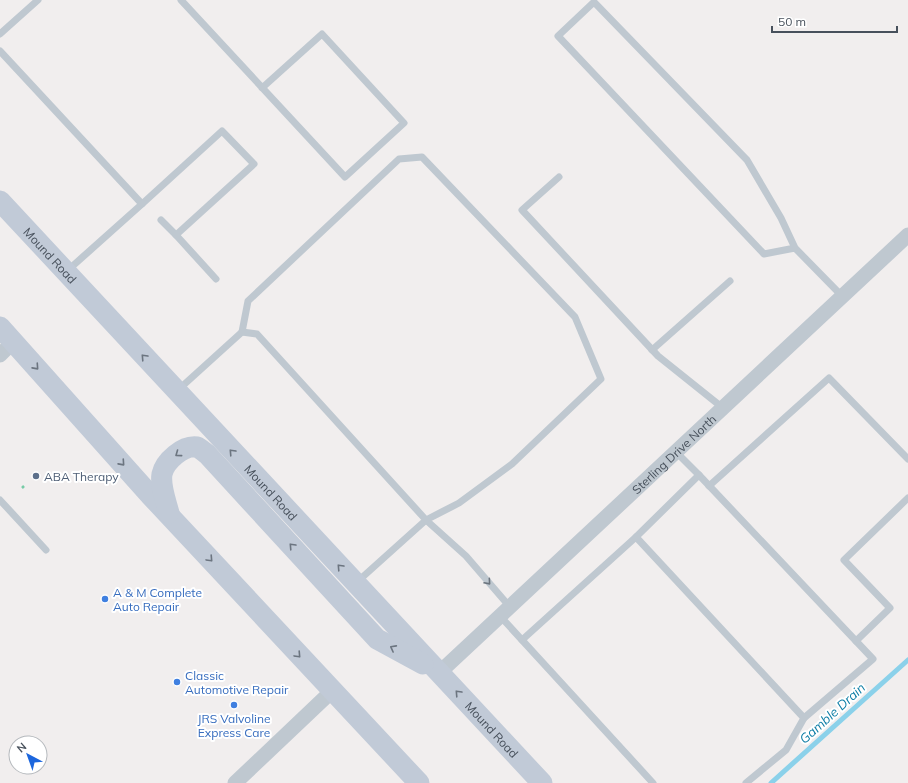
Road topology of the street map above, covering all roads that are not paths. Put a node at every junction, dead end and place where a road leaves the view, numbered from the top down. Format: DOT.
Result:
graph roads {
  1 [pos="38,0"];
  2 [pos="181,0"];
  3 [pos="0,34"];
  4 [pos="0,51"];
  5 [pos="262,88"];
  6 [pos="559,177"];
  7 [pos="0,201"];
  8 [pos="142,204"];
  9 [pos="161,220"];
  10 [pos="176,235"];
  11 [pos="908,235"];
  12 [pos="795,248"];
  13 [pos="66,272"];
  14 [pos="216,279"];
  15 [pos="730,281"];
  16 [pos="842,296"];
  17 [pos="242,332"];
  18 [pos="4,341"];
  19 [pos="652,350"];
  20 [pos="176,392"];
  21 [pos="723,408"];
  22 [pos="676,452"];
  23 [pos="908,459"];
  24 [pos="698,475"];
  25 [pos="709,486"];
  26 [pos="908,498"];
  27 [pos="0,500"];
  28 [pos="170,516"];
  29 [pos="426,520"];
  30 [pos="636,537"];
  31 [pos="46,550"];
  32 [pos="356,583"];
  33 [pos="505,611"];
  34 [pos="522,640"];
  35 [pos="856,641"];
  36 [pos="439,673"];
  37 [pos="332,691"];
  38 [pos="804,718"];
  39 [pos="235,783"];
  40 [pos="418,783"];
  41 [pos="542,783"];
  42 [pos="653,783"];
  43 [pos="746,783"];
  1 -- 3 [label="lane"];
  2 -- 5 [label="lane"];
  4 -- 8 [label="lane"];
  5 -- 5 [label="lane"];
  6 -- 19 [label="lane"];
  7 -- 13 [label="main road, Mound Road"];
  8 -- 10 [label="lane"];
  8 -- 13 [label="lane"];
  9 -- 10 [label="lane"];
  10 -- 14 [label="lane"];
  11 -- 16 [label="street, Sterling Drive North"];
  12 -- 12 [label="lane"];
  12 -- 16 [label="lane"];
  20 -- 13 [label="main road, Mound Road, one-way"];
  15 -- 19 [label="lane"];
  16 -- 21 [label="street, Sterling Drive North"];
  17 -- 20 [label="lane"];
  17 -- 29 [label="lane"];
  17 -- 29 [label="lane"];
  18 -- 28 [label="main road, one-way"];
  19 -- 21 [label="lane"];
  32 -- 20 [label="main road, Mound Road, one-way"];
  21 -- 22 [label="street, Sterling Drive North"];
  22 -- 24 [label="lane"];
  22 -- 33 [label="street, Sterling Drive North"];
  23 -- 25 [label="lane"];
  24 -- 25 [label="lane"];
  24 -- 30 [label="lane"];
  25 -- 35 [label="lane"];
  26 -- 35 [label="lane"];
  27 -- 31 [label="lane"];
  36 -- 28 [label="main road, one-way"];
  28 -- 37 [label="main road, one-way"];
  29 -- 32 [label="lane"];
  29 -- 33 [label="lane, one-way"];
  30 -- 34 [label="lane"];
  30 -- 38 [label="lane"];
  32 -- 36 [label="main road, Mound Road"];
  33 -- 34 [label="lane"];
  33 -- 36 [label="street, Sterling Drive North"];
  34 -- 42 [label="lane"];
  35 -- 38 [label="lane"];
  41 -- 36 [label="main road, Mound Road, one-way"];
  37 -- 39 [label="street"];
  37 -- 40 [label="main road"];
  38 -- 43 [label="lane"];
}
